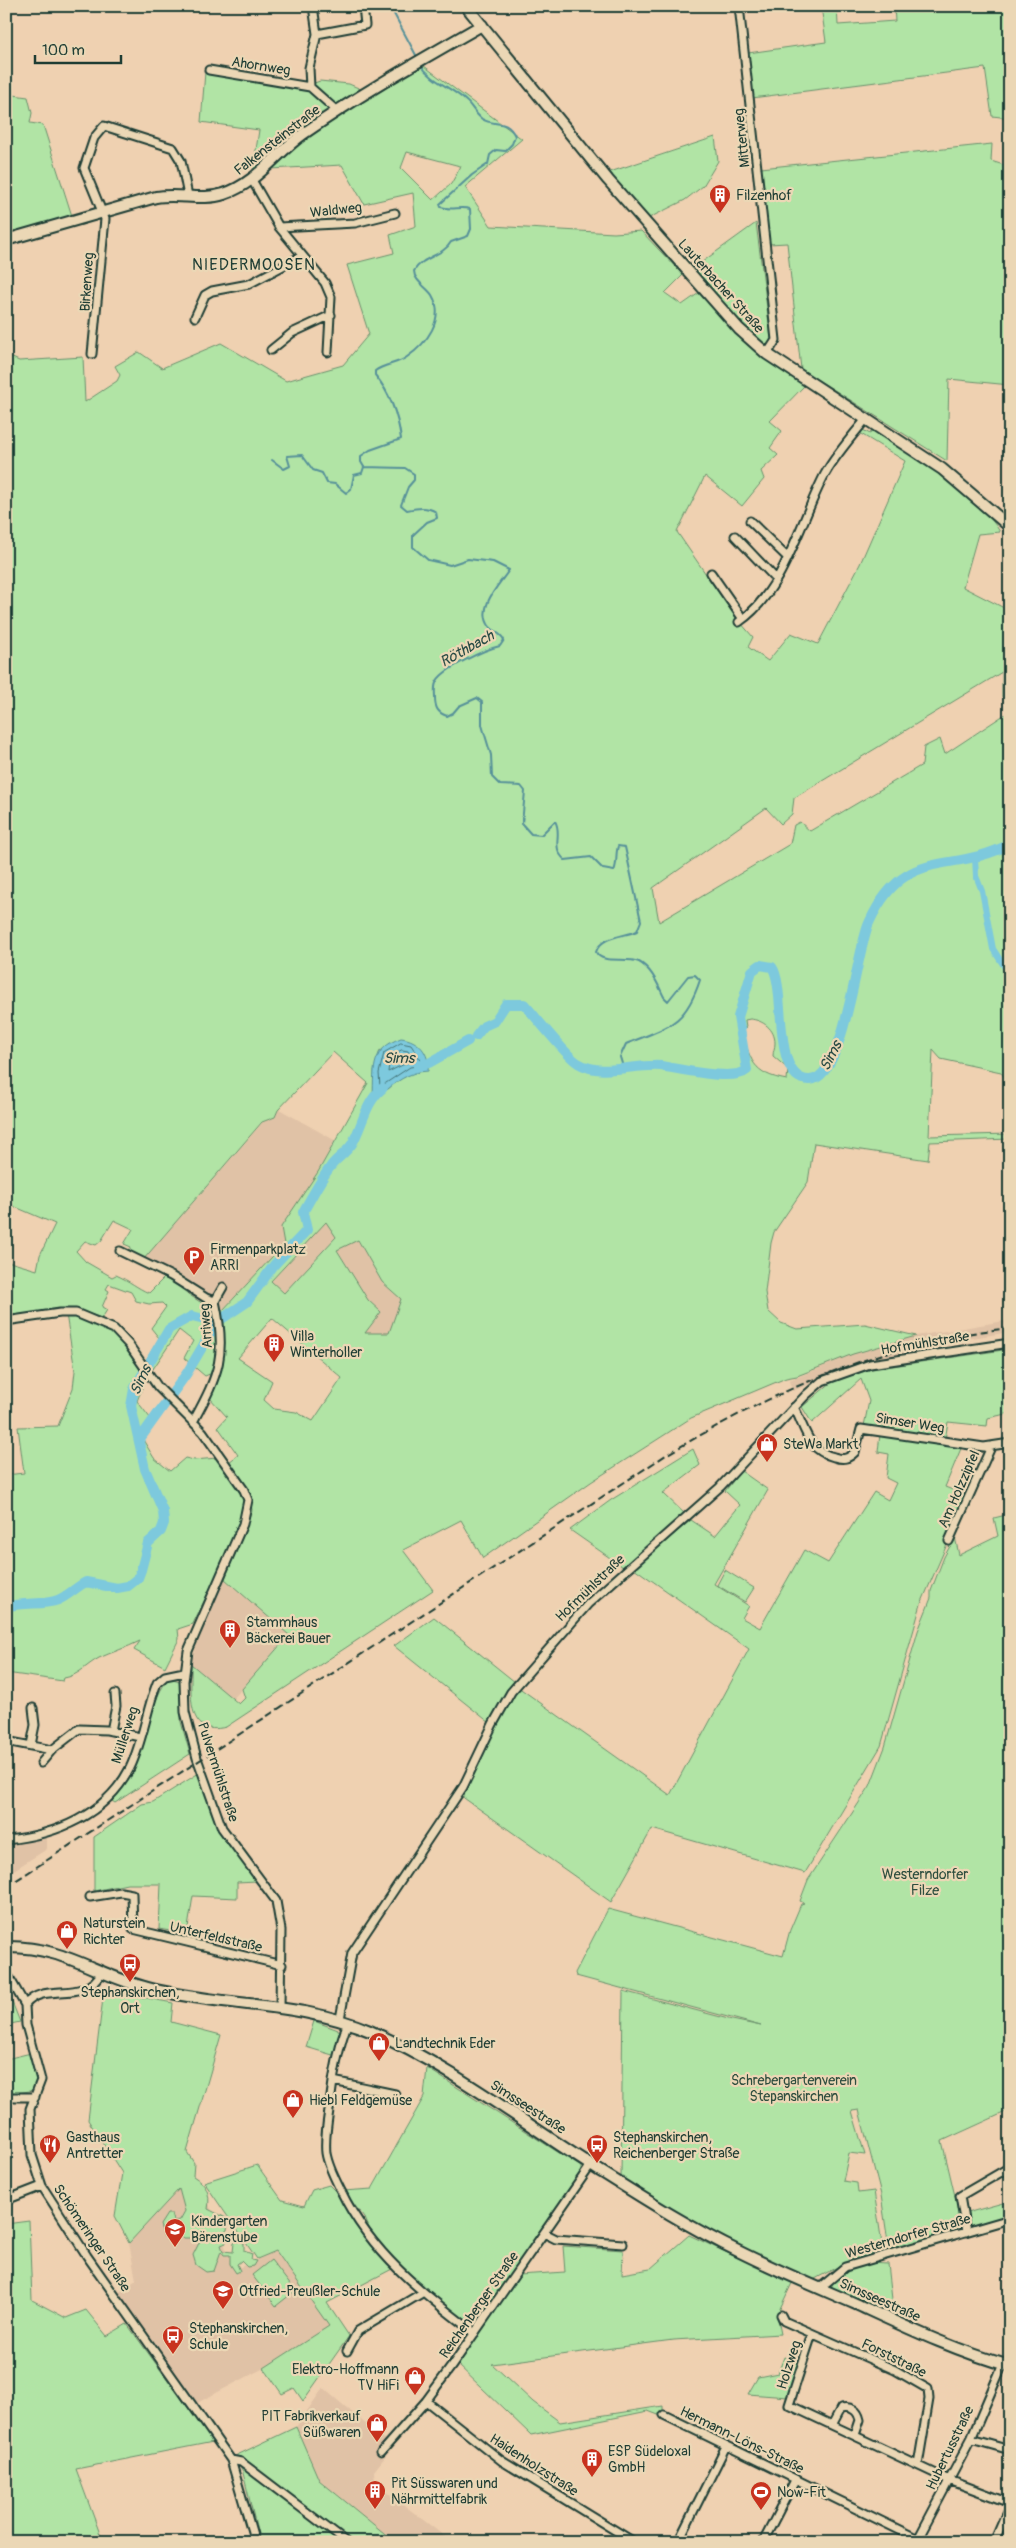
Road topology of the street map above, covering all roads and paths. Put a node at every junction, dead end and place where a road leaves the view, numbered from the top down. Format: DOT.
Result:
graph roads {
  1 [pos="313,6"];
  2 [pos="363,6"];
  3 [pos="466,6"];
  4 [pos="739,6"];
  5 [pos="482,25"];
  6 [pos="317,34"];
  7 [pos="209,70"];
  8 [pos="310,86"];
  9 [pos="337,111"];
  10 [pos="252,180"];
  11 [pos="188,196"];
  12 [pos="104,212"];
  13 [pos="395,213"];
  14 [pos="279,227"];
  15 [pos="6,240"];
  16 [pos="302,256"];
  17 [pos="331,315"];
  18 [pos="195,317"];
  19 [pos="271,350"];
  20 [pos="328,352"];
  21 [pos="92,354"];
  22 [pos="767,354"];
  23 [pos="867,418"];
  24 [pos="750,521"];
  25 [pos="1010,527"];
  26 [pos="735,536"];
  27 [pos="787,557"];
  28 [pos="710,573"];
  29 [pos="776,579"];
  30 [pos="120,1251"];
  31 [pos="223,1287"];
  32 [pos="215,1301"];
  33 [pos="6,1321"];
  34 [pos="1010,1343"];
  35 [pos="794,1407"];
  36 [pos="194,1420"];
  37 [pos="1010,1443"];
  38 [pos="991,1448"];
  39 [pos="949,1541"];
  40 [pos="184,1672"];
  41 [pos="115,1694"];
  42 [pos="33,1708"];
  43 [pos="112,1731"];
  44 [pos="140,1737"];
  45 [pos="11,1742"];
  46 [pos="31,1745"];
  47 [pos="52,1750"];
  48 [pos="41,1763"];
  49 [pos="6,1840"];
  50 [pos="90,1897"];
  51 [pos="6,1947"];
  52 [pos="282,1965"];
  53 [pos="102,1972"];
  54 [pos="9,1977"];
  55 [pos="25,2005"];
  56 [pos="280,2008"];
  57 [pos="344,2021"];
  58 [pos="333,2081"];
  59 [pos="395,2094"];
  60 [pos="6,2097"];
  61 [pos="35,2097"];
  62 [pos="591,2165"];
  63 [pos="1010,2167"];
  64 [pos="42,2186"];
  65 [pos="6,2200"];
  66 [pos="1010,2219"];
  67 [pos="966,2232"];
  68 [pos="544,2233"];
  69 [pos="623,2244"];
  70 [pos="820,2288"];
  71 [pos="422,2293"];
  72 [pos="781,2314"];
  73 [pos="475,2333"];
  74 [pos="812,2334"];
  75 [pos="347,2351"];
  76 [pos="1006,2365"];
  77 [pos="426,2401"];
  78 [pos="664,2414"];
  79 [pos="832,2425"];
  80 [pos="854,2435"];
  81 [pos="971,2440"];
  82 [pos="726,2446"];
  83 [pos="1010,2450"];
  84 [pos="381,2452"];
  85 [pos="231,2460"];
  86 [pos="918,2465"];
  87 [pos="795,2480"];
  88 [pos="949,2480"];
  89 [pos="1010,2504"];
  90 [pos="919,2541"];
  91 [pos="255,2542"];
  92 [pos="346,2542"];
  93 [pos="634,2542"];
  94 [pos="678,2542"];
  95 [pos="763,2542"];
  96 [pos="994,2542"];
  1 -- 6 [label="street"];
  2 -- 6 [label="street"];
  3 -- 5 [label="street, Lauterbacher Straße"];
  4 -- 22 [label="street, Mitterweg"];
  5 -- 9 [label="street, Falkensteinstraße"];
  5 -- 22 [label="street, Lauterbacher Straße"];
  6 -- 8 [label="street"];
  7 -- 8 [label="street, Ahornweg"];
  8 -- 9 [label="street"];
  9 -- 10 [label="street, Falkensteinstraße"];
  10 -- 11 [label="street, Falkensteinstraße"];
  10 -- 14 [label="street"];
  11 -- 12 [label="street, Falkensteinstraße"];
  11 -- 12 [label="street"];
  12 -- 15 [label="street, Falkensteinstraße"];
  12 -- 21 [label="street, Birkenweg"];
  13 -- 14 [label="street, Waldweg"];
  14 -- 16 [label="street"];
  16 -- 17 [label="street"];
  16 -- 18 [label="street"];
  17 -- 19 [label="street"];
  17 -- 20 [label="street"];
  22 -- 23 [label="street, Lauterbacher Straße"];
  23 -- 25 [label="street, Lauterbacher Straße"];
  23 -- 27 [label="street"];
  24 -- 27 [label="street"];
  26 -- 29 [label="street"];
  27 -- 29 [label="street"];
  28 -- 29 [label="street"];
  30 -- 32 [label="street"];
  31 -- 32 [label="street, Arriweg"];
  32 -- 36 [label="street, Arriweg"];
  33 -- 36 [label="street"];
  34 -- 35 [label="street, Hofmühlstraße"];
  35 -- 38 [label="street, Simser Weg"];
  35 -- 57 [label="street, Hofmühlstraße"];
  36 -- 40 [label="street, Pulvermühlstraße"];
  37 -- 38 [label="street, Simser Weg"];
  38 -- 39 [label="street, Am Holzzipfel"];
  40 -- 44 [label="street, Müllerweg"];
  40 -- 52 [label="street, Pulvermühlstraße"];
  41 -- 43 [label="street, Müllerweg"];
  42 -- 46 [label="street"];
  43 -- 44 [label="street"];
  43 -- 47 [label="street"];
  44 -- 49 [label="street, Müllerweg"];
  45 -- 46 [label="street"];
  46 -- 47 [label="street"];
  47 -- 48 [label="street"];
  50 -- 52 [label="street, Unterfeldstraße"];
  51 -- 53 [label="street, Simsseestraße"];
  52 -- 56 [label="street, Pulvermühlstraße"];
  53 -- 55 [label="street"];
  53 -- 56 [label="street, Simsseestraße"];
  54 -- 55 [label="street"];
  55 -- 61 [label="street, Schömeringer Straße"];
  56 -- 57 [label="street, Simsseestraße"];
  57 -- 58 [label="street, Hofmühlstraße"];
  57 -- 62 [label="street, Simsseestraße"];
  58 -- 59 [label="street"];
  58 -- 71 [label="street, Hofmühlstraße"];
  60 -- 61 [label="street"];
  61 -- 64 [label="street, Schömeringer Straße"];
  62 -- 68 [label="street, Reichenberger Straße"];
  62 -- 70 [label="street, Simsseestraße"];
  63 -- 67 [label="street"];
  64 -- 65 [label="street"];
  64 -- 85 [label="street, Schömeringer Straße"];
  66 -- 67 [label="street, Westerndorfer Straße"];
  67 -- 70 [label="street, Westerndorfer Straße"];
  68 -- 69 [label="street"];
  68 -- 73 [label="street, Reichenberger Straße"];
  70 -- 76 [label="street, Simsseestraße"];
  71 -- 73 [label="street, Hofmühlstraße"];
  71 -- 75 [label="street"];
  72 -- 74 [label="street, Forststraße"];
  73 -- 77 [label="street, Reichenberger Straße"];
  74 -- 79 [label="street, Holzweg"];
  74 -- 86 [label="street, Forststraße"];
  76 -- 81 [label="street, Hubertusstraße"];
  77 -- 84 [label="street, Reichenberger Straße"];
  77 -- 93 [label="street, Haidenholzstraße"];
  78 -- 82 [label="street, Hermann-Löns-Straße"];
  79 -- 80 [label="street"];
  79 -- 80 [label="street"];
  80 -- 86 [label="street"];
  81 -- 83 [label="street"];
  81 -- 88 [label="street, Hubertusstraße"];
  82 -- 87 [label="street, Hermann-Löns-Straße"];
  82 -- 94 [label="street"];
  85 -- 91 [label="street, Schömeringer Straße"];
  85 -- 92 [label="street"];
  86 -- 88 [label="street"];
  87 -- 90 [label="street, Hermann-Löns-Straße"];
  87 -- 95 [label="street"];
  88 -- 89 [label="street"];
  88 -- 90 [label="street, Hubertusstraße"];
  89 -- 96 [label="street"];
}
